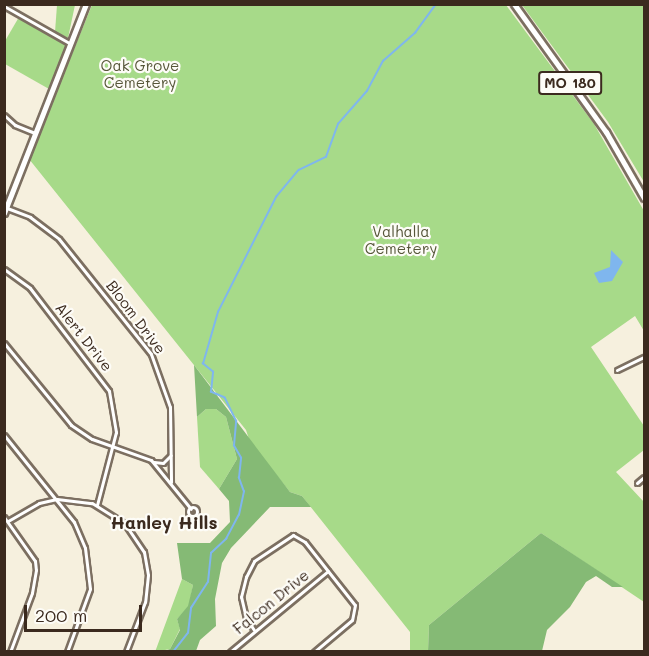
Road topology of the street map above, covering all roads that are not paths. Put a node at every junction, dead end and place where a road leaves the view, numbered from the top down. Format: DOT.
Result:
graph roads {
  1 [pos="86,4"];
  2 [pos="514,4"];
  3 [pos="4,6"];
  4 [pos="71,44"];
  5 [pos="4,115"];
  6 [pos="35,133"];
  7 [pos="644,195"];
  8 [pos="6,210"];
  9 [pos="4,269"];
  10 [pos="4,343"];
  11 [pos="645,357"];
  12 [pos="617,370"];
  13 [pos="4,435"];
  14 [pos="114,445"];
  15 [pos="172,454"];
  16 [pos="153,462"];
  17 [pos="645,477"];
  18 [pos="171,482"];
  19 [pos="637,483"];
  20 [pos="57,499"];
  21 [pos="97,505"];
  22 [pos="190,508"];
  23 [pos="4,517"];
  24 [pos="8,521"];
  25 [pos="328,571"];
  26 [pos="254,630"];
  27 [pos="10,651"];
  28 [pos="67,651"];
  29 [pos="126,651"];
  30 [pos="230,651"];
  31 [pos="314,651"];
  1 -- 4 [label="main road"];
  2 -- 7 [label="main road, MO 180"];
  3 -- 4 [label="street"];
  4 -- 6 [label="main road"];
  5 -- 6 [label="street"];
  6 -- 8 [label="main road"];
  8 -- 15 [label="street, Bloom Drive"];
  9 -- 14 [label="street, Alert Drive"];
  10 -- 14 [label="street"];
  11 -- 12 [label="street"];
  13 -- 20 [label="street"];
  14 -- 16 [label="street"];
  14 -- 21 [label="street, Alert Drive"];
  15 -- 16 [label="street"];
  15 -- 18 [label="street, Bloom Drive"];
  16 -- 18 [label="street"];
  17 -- 19 [label="street"];
  18 -- 22 [label="street"];
  20 -- 21 [label="street"];
  20 -- 24 [label="street"];
  20 -- 28 [label="street"];
  21 -- 29 [label="street"];
  23 -- 24 [label="street"];
  24 -- 27 [label="street"];
  25 -- 26 [label="street, Falcon Drive"];
  25 -- 26 [label="street"];
  25 -- 31 [label="street"];
  26 -- 30 [label="street, Falcon Drive"];
}
